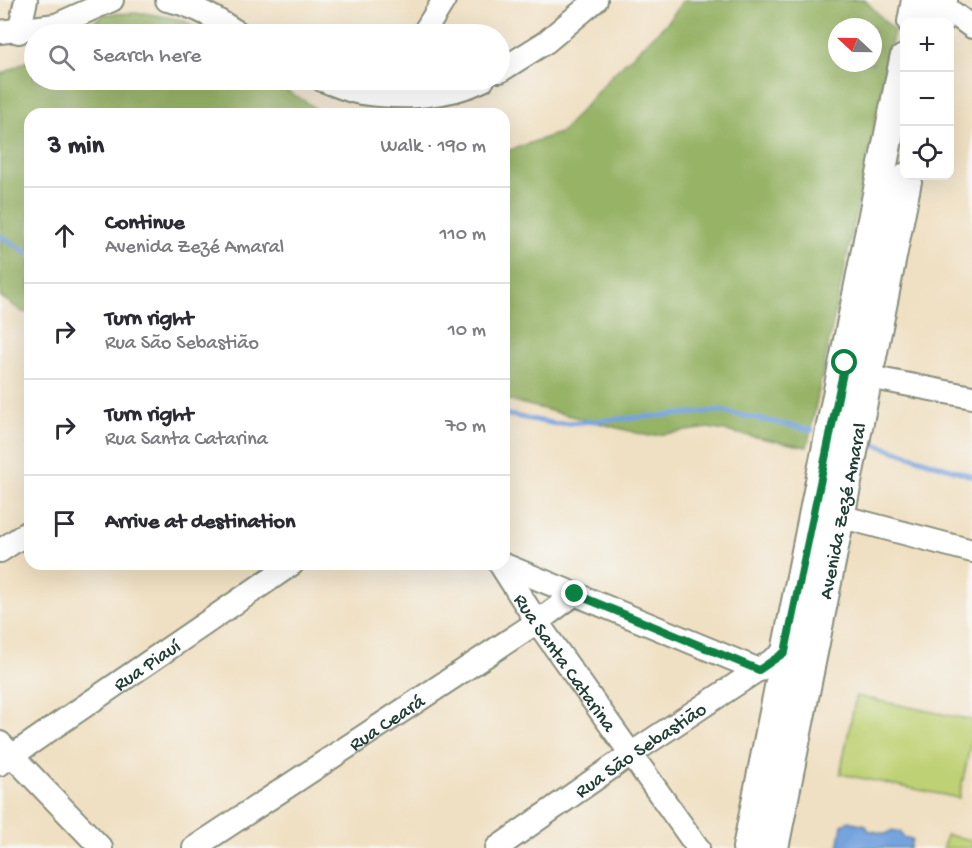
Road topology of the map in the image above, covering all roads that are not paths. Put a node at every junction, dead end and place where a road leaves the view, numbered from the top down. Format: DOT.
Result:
graph roads {
  1 [pos="26,0"];
  2 [pos="112,0"];
  3 [pos="166,0"];
  4 [pos="444,0"];
  5 [pos="596,0"];
  6 [pos="932,6"];
  7 [pos="216,8"];
  8 [pos="917,18"];
  9 [pos="58,24"];
  10 [pos="231,24"];
  11 [pos="429,24"];
  12 [pos="972,27"];
  13 [pos="24,30"];
  14 [pos="9,32"];
  15 [pos="510,65"];
  16 [pos="902,72"];
  17 [pos="350,90"];
  18 [pos="374,90"];
  19 [pos="398,90"];
  20 [pos="463,90"];
  21 [pos="907,180"];
  22 [pos="855,375"];
  23 [pos="972,397"];
  24 [pos="827,513"];
  25 [pos="24,535"];
  26 [pos="0,551"];
  27 [pos="972,551"];
  28 [pos="510,568"];
  29 [pos="283,570"];
  30 [pos="505,570"];
  31 [pos="575,594"];
  32 [pos="537,622"];
  33 [pos="785,652"];
  34 [pos="759,670"];
  35 [pos="632,753"];
  36 [pos="4,754"];
  37 [pos="101,848"];
  38 [pos="194,848"];
  39 [pos="497,848"];
  40 [pos="698,848"];
  41 [pos="747,848"];
  42 [pos="774,848"];
  1 -- 14 [label="street"];
  2 -- 9 [label="street"];
  3 -- 7 [label="street"];
  4 -- 11 [label="street"];
  5 -- 15 [label="street"];
  6 -- 8 [label="main road"];
  6 -- 12 [label="street"];
  7 -- 10 [label="street"];
  13 -- 14 [label="street"];
  16 -- 22 [label="main road, Avenida Zezé Amaral"];
  17 -- 18 [label="street"];
  19 -- 20 [label="street"];
  21 -- 22 [label="main road, Avenida Zezé Amaral"];
  22 -- 23 [label="street"];
  22 -- 24 [label="main road, Avenida Zezé Amaral"];
  24 -- 27 [label="street"];
  24 -- 33 [label="main road, Avenida Zezé Amaral"];
  24 -- 42 [label="main road, Avenida Zezé Amaral"];
  25 -- 26 [label="street"];
  28 -- 31 [label="street, Rua Santa Catarina"];
  29 -- 36 [label="street, Rua Piauí"];
  30 -- 32 [label="street, Rua Santa Catarina"];
  31 -- 32 [label="street, Rua Ceará"];
  31 -- 34 [label="street, Rua Santa Catarina"];
  32 -- 35 [label="street, Rua Santa Catarina"];
  32 -- 38 [label="street, Rua Ceará"];
  33 -- 34 [label="street, Rua São Sebastião"];
  33 -- 41 [label="main road, Avenida Zezé Amaral"];
  34 -- 35 [label="street, Rua São Sebastião"];
  35 -- 39 [label="street, Rua São Sebastião"];
  35 -- 40 [label="street, Rua Santa Catarina"];
  36 -- 37 [label="street"];
}
